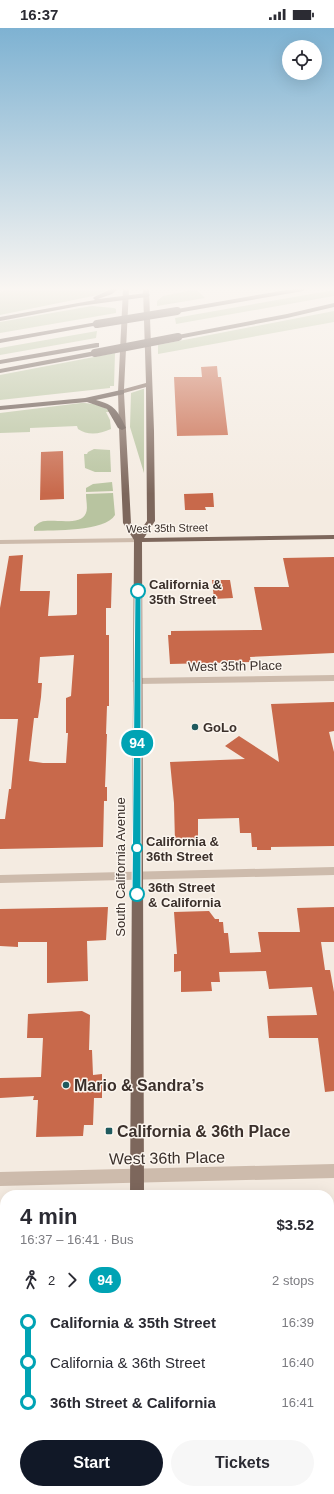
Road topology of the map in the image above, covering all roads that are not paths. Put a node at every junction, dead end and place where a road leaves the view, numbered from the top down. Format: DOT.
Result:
graph roads {
  1 [pos="26,357"];
  2 [pos="72,357"];
  3 [pos="123,357"];
  4 [pos="148,357"];
  5 [pos="0,362"];
  6 [pos="0,371"];
  7 [pos="149,384"];
  8 [pos="121,392"];
  9 [pos="85,400"];
  10 [pos="0,408"];
  11 [pos="122,428"];
  12 [pos="334,537"];
  13 [pos="138,540"];
  14 [pos="0,542"];
  15 [pos="334,678"];
  16 [pos="137,681"];
  17 [pos="334,871"];
  18 [pos="137,876"];
  19 [pos="0,879"];
  20 [pos="334,1171"];
  21 [pos="136,1176"];
  22 [pos="0,1180"];
  23 [pos="137,1190"];
  1 -- 5 [label="highway"];
  2 -- 6 [label="highway, bridge"];
  3 -- 8 [label="main road"];
  4 -- 7 [label="main road"];
  7 -- 8 [label="main road"];
  7 -- 13 [label="main road"];
  8 -- 9 [label="highway"];
  8 -- 11 [label="main road"];
  9 -- 10 [label="highway"];
  9 -- 11 [label="highway"];
  11 -- 13 [label="main road"];
  12 -- 13 [label="main road, West 35th Street"];
  13 -- 14 [label="street, West 35th Street"];
  13 -- 16 [label="main road, South California Avenue"];
  15 -- 16 [label="street, West 35th Place"];
  16 -- 18 [label="main road, South California Avenue"];
  17 -- 18 [label="street"];
  18 -- 19 [label="street"];
  18 -- 21 [label="main road, South California Avenue"];
  20 -- 21 [label="street, West 36th Place"];
  21 -- 22 [label="street, West 36th Place"];
  21 -- 23 [label="main road, South California Avenue"];
}
